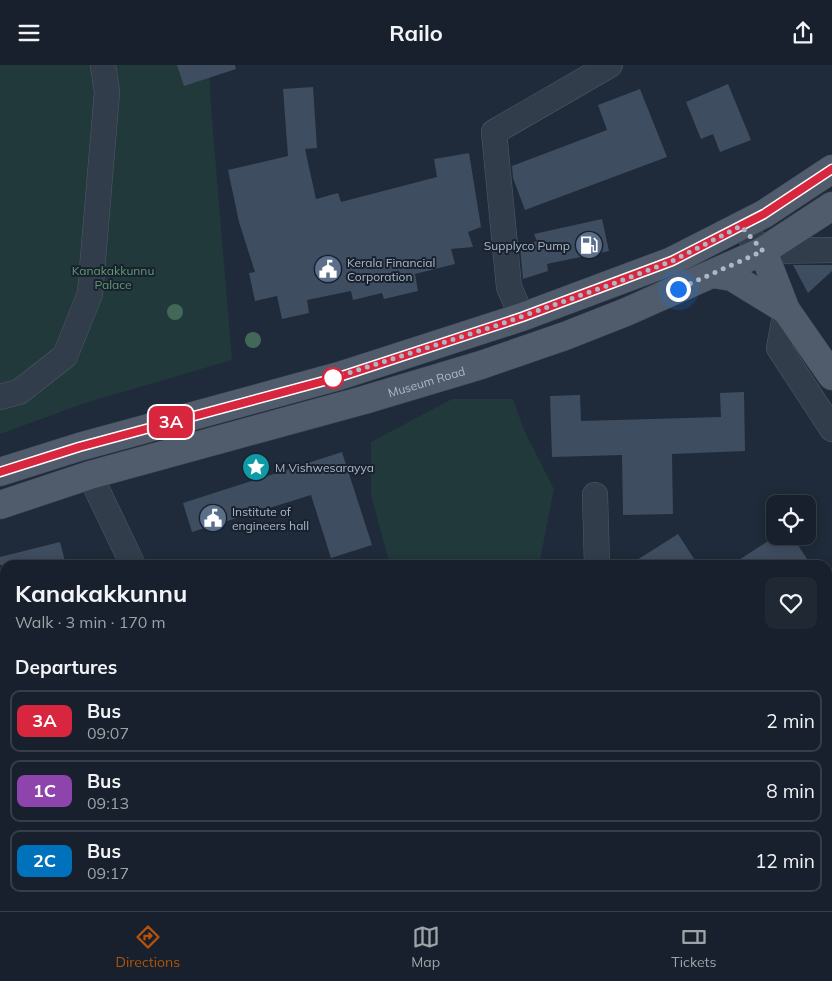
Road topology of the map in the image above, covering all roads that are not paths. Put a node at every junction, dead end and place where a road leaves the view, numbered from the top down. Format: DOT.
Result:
graph roads {
  1 [pos="103,65"];
  2 [pos="610,65"];
  3 [pos="832,169"];
  4 [pos="832,206"];
  5 [pos="741,226"];
  6 [pos="763,251"];
  7 [pos="827,253"];
  8 [pos="713,274"];
  9 [pos="786,310"];
  10 [pos="522,317"];
  11 [pos="832,377"];
  12 [pos="0,397"];
  13 [pos="832,429"];
  14 [pos="0,472"];
  15 [pos="90,475"];
  16 [pos="595,495"];
  17 [pos="0,505"];
  18 [pos="131,560"];
  19 [pos="597,560"];
  1 -- 12 [label="street"];
  2 -- 10 [label="street"];
  3 -- 5 [label="main road"];
  4 -- 6 [label="main road, Museum Road"];
  5 -- 6 [label="street"];
  5 -- 10 [label="main road"];
  6 -- 7 [label="street"];
  6 -- 8 [label="main road, Museum Road"];
  6 -- 9 [label="main road"];
  8 -- 9 [label="main road"];
  8 -- 15 [label="main road, Museum Road"];
  9 -- 11 [label="main road"];
  9 -- 13 [label="street"];
  10 -- 14 [label="main road"];
  15 -- 17 [label="main road, Museum Road"];
  15 -- 18 [label="street"];
  16 -- 19 [label="street"];
}
